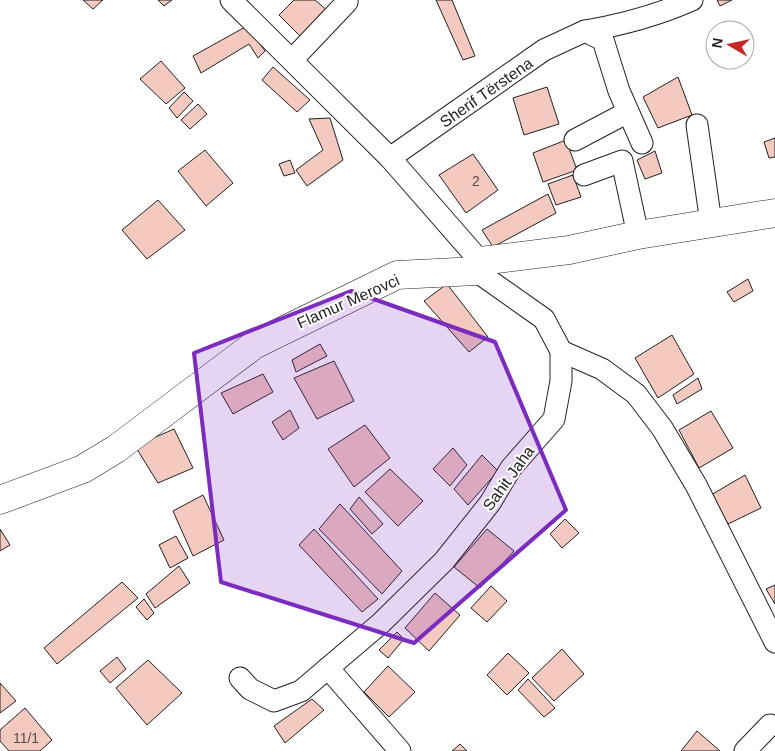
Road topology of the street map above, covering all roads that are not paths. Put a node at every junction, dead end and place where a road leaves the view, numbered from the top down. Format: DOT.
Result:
graph roads {
  1 [pos="231,0"];
  2 [pos="346,0"];
  3 [pos="692,0"];
  4 [pos="585,31"];
  5 [pos="292,60"];
  6 [pos="628,112"];
  7 [pos="696,125"];
  8 [pos="575,140"];
  9 [pos="642,143"];
  10 [pos="390,158"];
  11 [pos="584,175"];
  12 [pos="772,218"];
  13 [pos="710,223"];
  14 [pos="638,235"];
  15 [pos="478,266"];
  16 [pos="561,351"];
  17 [pos="0,500"];
  18 [pos="775,642"];
  19 [pos="328,668"];
  20 [pos="240,678"];
  21 [pos="770,725"];
  22 [pos="400,751"];
  23 [pos="745,751"];
  1 -- 5 [label="street"];
  2 -- 5 [label="street"];
  3 -- 4 [label="street, Sherif Tërstena"];
  4 -- 6 [label="street"];
  4 -- 10 [label="street, Sherif Tërstena"];
  5 -- 10 [label="street"];
  6 -- 8 [label="street"];
  6 -- 9 [label="street"];
  7 -- 13 [label="street"];
  10 -- 15 [label="street"];
  11 -- 14 [label="street"];
  12 -- 13 [label="street, Flamur Merovci"];
  13 -- 14 [label="street, Flamur Merovci"];
  14 -- 15 [label="street, Flamur Merovci"];
  15 -- 16 [label="street, Sahit Jaha"];
  15 -- 17 [label="street, Flamur Merovci"];
  16 -- 18 [label="street"];
  16 -- 19 [label="street, Sahit Jaha"];
  19 -- 20 [label="street, Sahit Jaha"];
  19 -- 22 [label="street"];
  21 -- 23 [label="street"];
}
